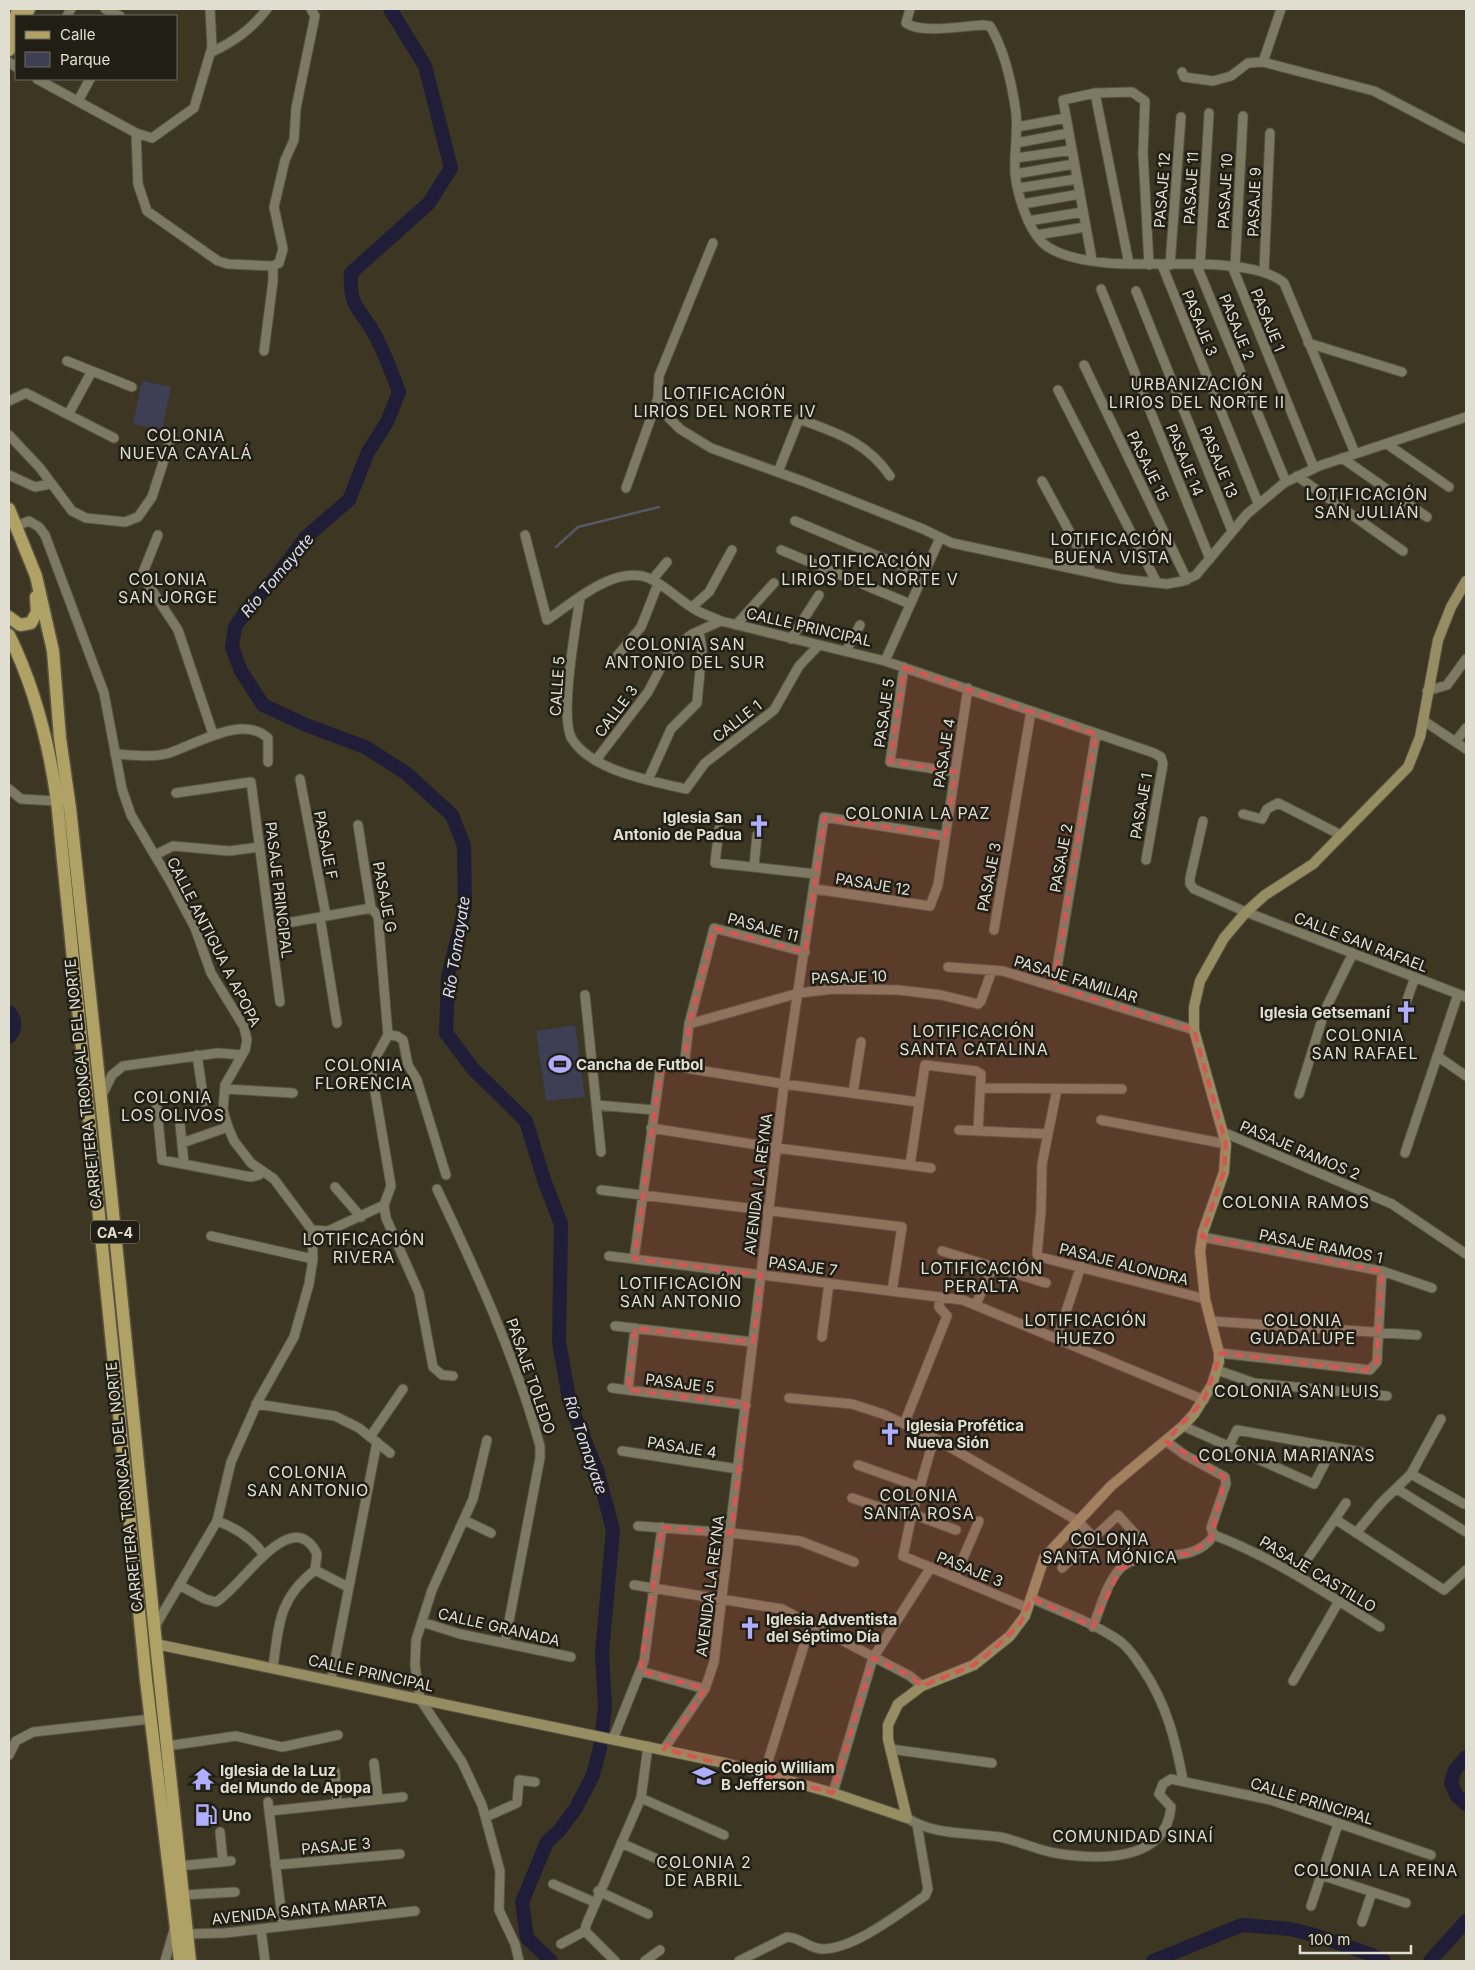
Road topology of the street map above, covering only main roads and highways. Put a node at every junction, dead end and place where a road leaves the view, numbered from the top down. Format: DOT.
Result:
graph roads {
  1 [pos="15,17"];
  2 [pos="9,29"];
  3 [pos="15,37"];
  4 [pos="9,50"];
  5 [pos="9,509"];
  6 [pos="36,576"];
  7 [pos="9,617"];
  8 [pos="9,634"];
  9 [pos="180,1961"];
  10 [pos="190,1961"];
  1 -- 2 [label="main road"];
  3 -- 4 [label="main road"];
  5 -- 6 [label="main road, CARRETERA TRONCAL DEL NORTE / CA-4"];
  6 -- 7 [label="main road"];
  6 -- 10 [label="main road, CARRETERA TRONCAL DEL NORTE / CA-4"];
  8 -- 9 [label="main road, CARRETERA TRONCAL DEL NORTE / CA-4"];
}
